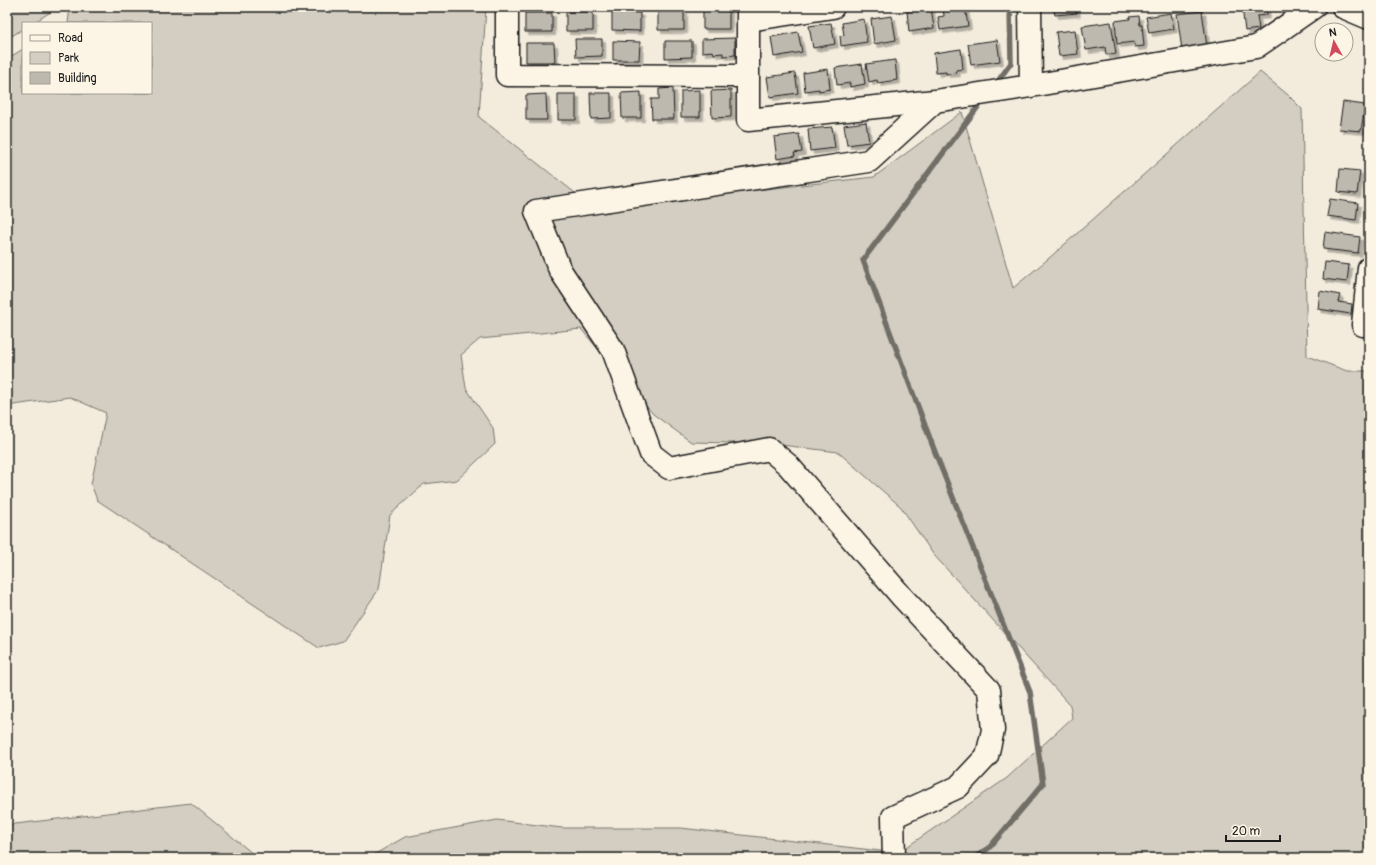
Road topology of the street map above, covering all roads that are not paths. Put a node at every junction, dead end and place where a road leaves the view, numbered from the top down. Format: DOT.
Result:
graph roads {
  1 [pos="508,7"];
  2 [pos="833,7"];
  3 [pos="1030,7"];
  4 [pos="1314,7"];
  5 [pos="1343,7"];
  6 [pos="748,13"];
  7 [pos="1369,18"];
  8 [pos="748,76"];
  9 [pos="1031,86"];
  10 [pos="935,100"];
  11 [pos="1369,268"];
  12 [pos="1369,325"];
  13 [pos="894,858"];
  1 -- 8 [label="street"];
  2 -- 6 [label="street"];
  3 -- 9 [label="street"];
  4 -- 9 [label="street"];
  5 -- 7 [label="street"];
  6 -- 8 [label="street"];
  8 -- 10 [label="street"];
  9 -- 10 [label="street"];
  10 -- 13 [label="street"];
  11 -- 12 [label="street"];
}
